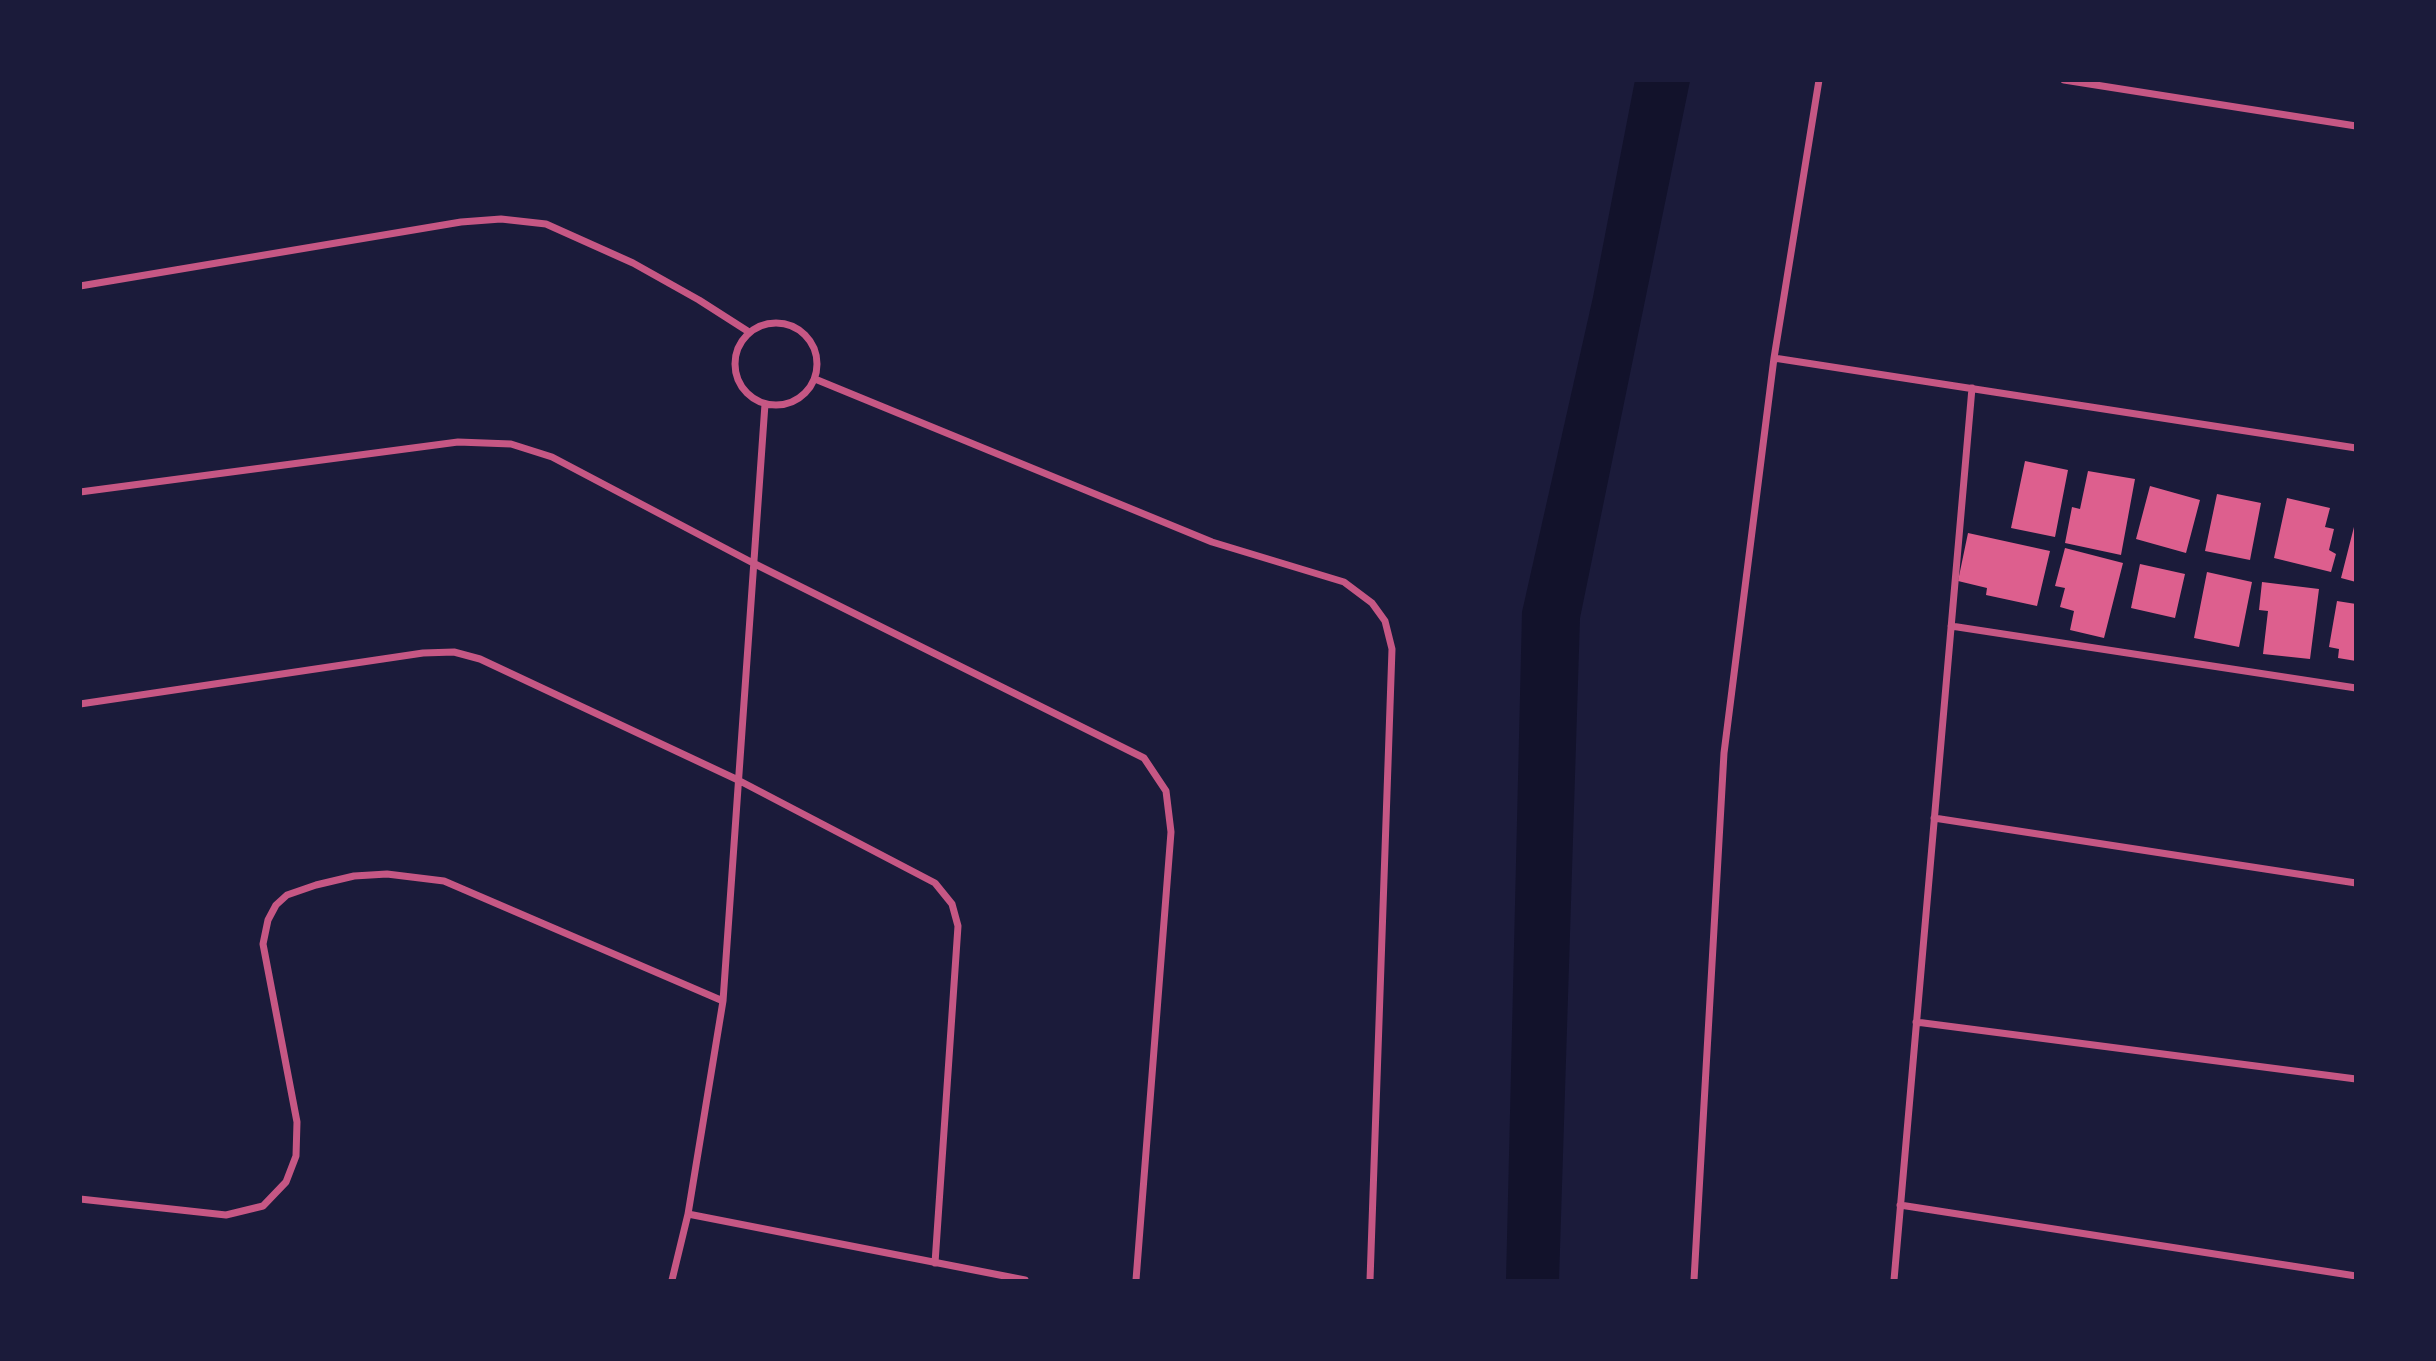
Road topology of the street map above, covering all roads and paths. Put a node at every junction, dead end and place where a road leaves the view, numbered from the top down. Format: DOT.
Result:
graph roads {
  1 [pos="1819,80"];
  2 [pos="2064,80"];
  3 [pos="2356,126"];
  4 [pos="80,286"];
  5 [pos="749,332"];
  6 [pos="1773,358"];
  7 [pos="815,379"];
  8 [pos="1972,388"];
  9 [pos="765,404"];
  10 [pos="2356,448"];
  11 [pos="80,492"];
  12 [pos="753,563"];
  13 [pos="1951,626"];
  14 [pos="2356,688"];
  15 [pos="80,704"];
  16 [pos="738,780"];
  17 [pos="1934,818"];
  18 [pos="2356,883"];
  19 [pos="723,1001"];
  20 [pos="1916,1022"];
  21 [pos="2356,1079"];
  22 [pos="81,1197"];
  23 [pos="1900,1205"];
  24 [pos="688,1214"];
  25 [pos="935,1263"];
  26 [pos="2356,1276"];
  27 [pos="672,1280"];
  28 [pos="1025,1280"];
  29 [pos="1136,1280"];
  30 [pos="1370,1280"];
  31 [pos="1694,1280"];
  32 [pos="1894,1280"];
  1 -- 6 [label="street"];
  2 -- 3 [label="street"];
  4 -- 5 [label="street"];
  5 -- 7 [label="street"];
  5 -- 9 [label="street"];
  6 -- 8 [label="street"];
  6 -- 31 [label="street"];
  7 -- 9 [label="street"];
  7 -- 30 [label="street"];
  8 -- 10 [label="street"];
  8 -- 13 [label="street"];
  9 -- 12 [label="street"];
  11 -- 12 [label="street"];
  12 -- 16 [label="street"];
  12 -- 29 [label="street"];
  13 -- 14 [label="street"];
  13 -- 17 [label="street"];
  15 -- 16 [label="street"];
  16 -- 19 [label="street"];
  16 -- 25 [label="street"];
  17 -- 18 [label="street"];
  17 -- 20 [label="street"];
  19 -- 22 [label="street"];
  19 -- 24 [label="street"];
  20 -- 21 [label="street"];
  20 -- 23 [label="street"];
  23 -- 26 [label="street"];
  23 -- 32 [label="street"];
  24 -- 25 [label="street"];
  24 -- 27 [label="street"];
  25 -- 28 [label="street"];
}
